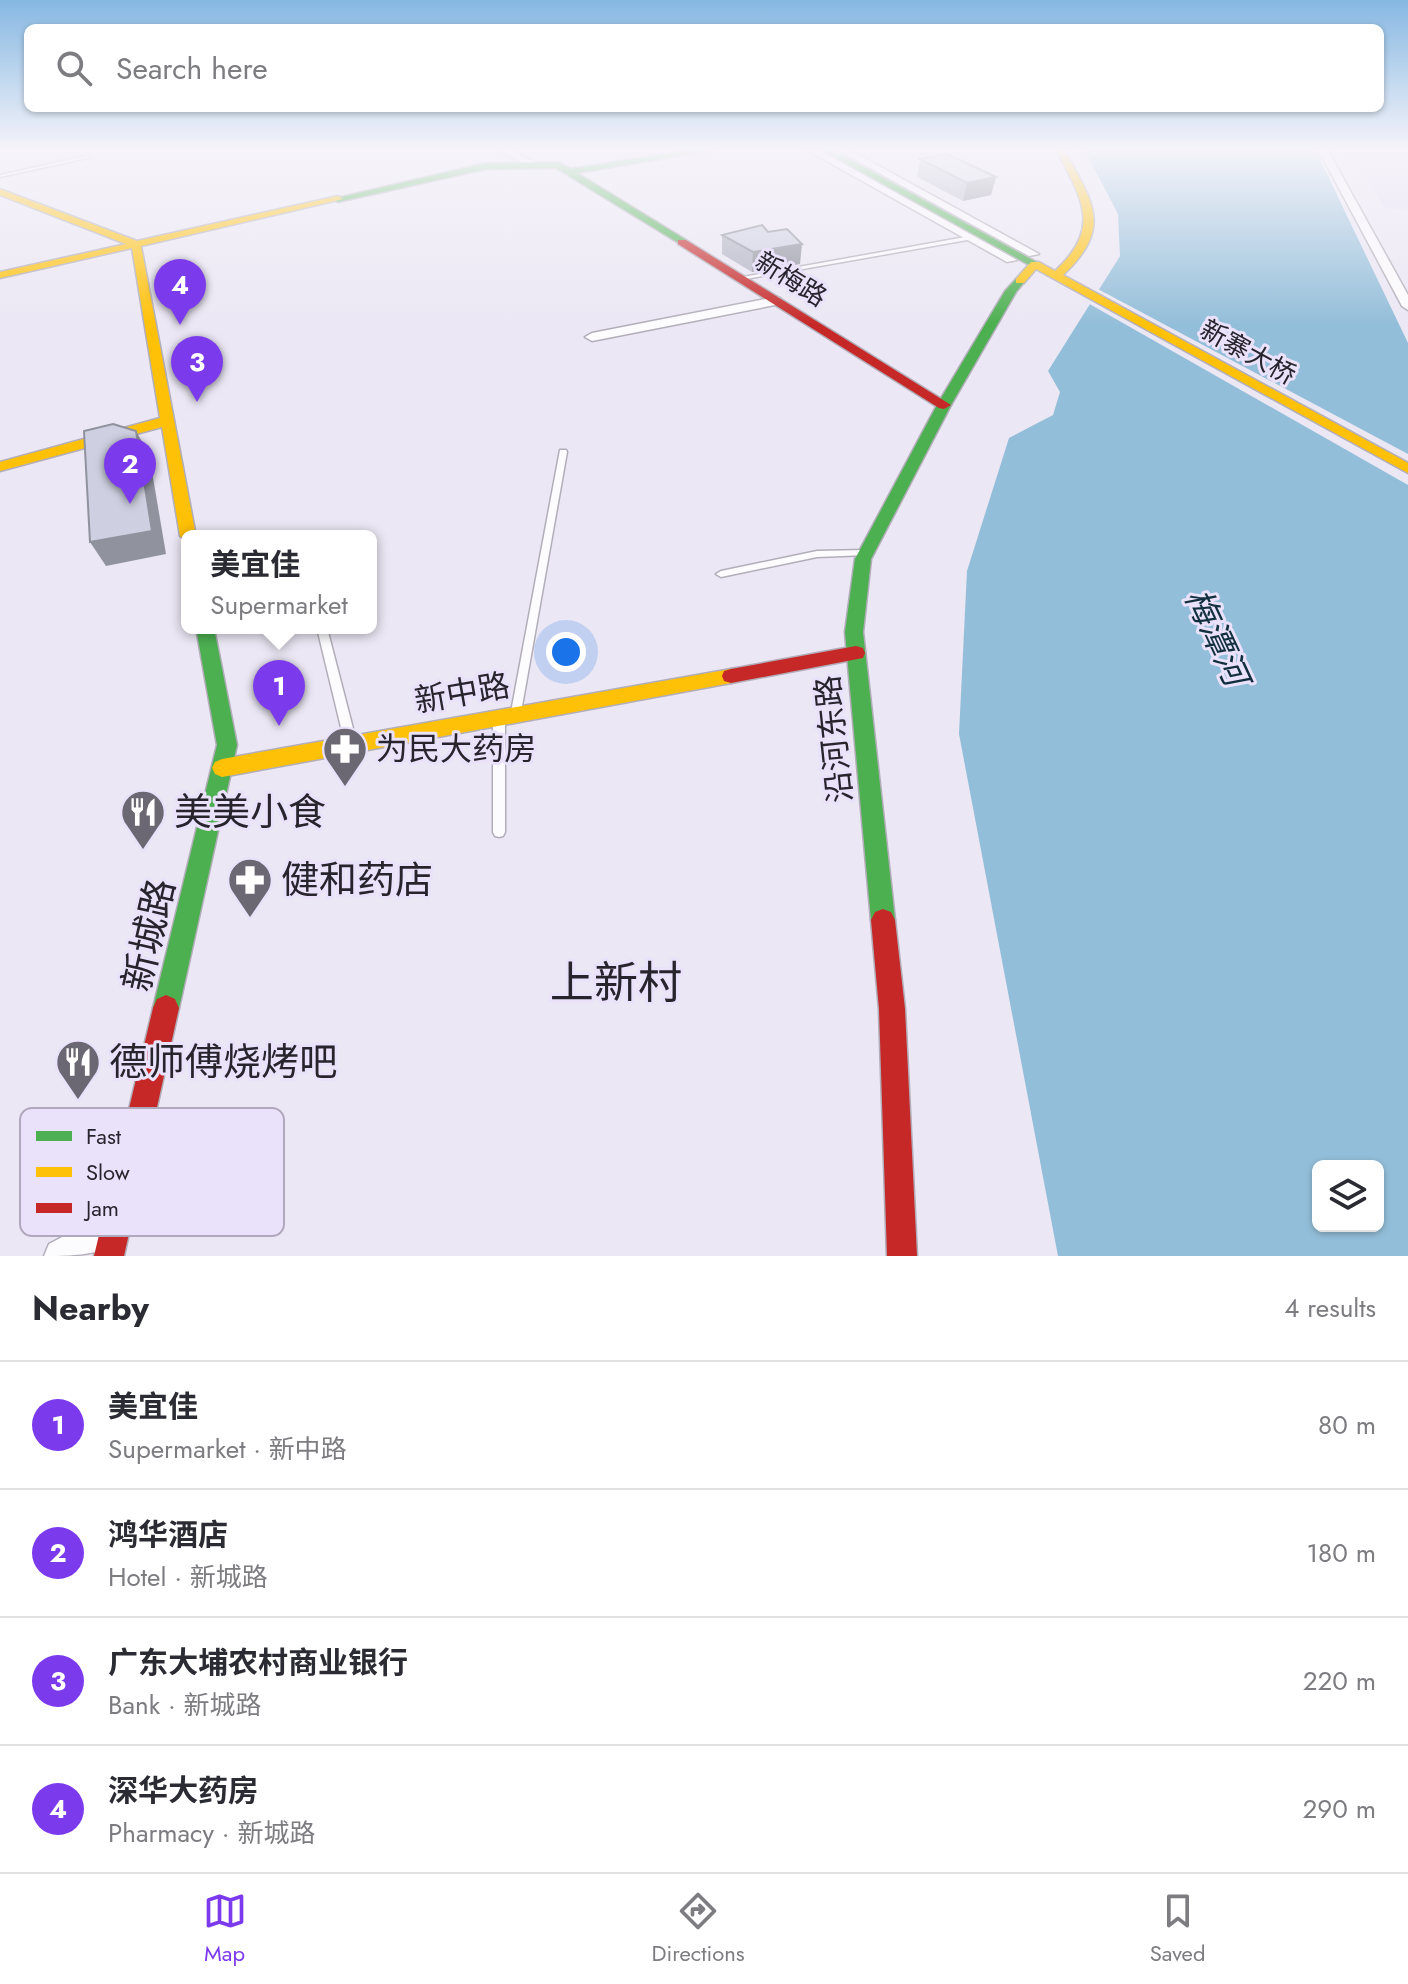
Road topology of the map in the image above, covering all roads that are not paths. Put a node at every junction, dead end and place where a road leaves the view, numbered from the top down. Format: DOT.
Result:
graph roads {
  1 [pos="41,208"];
  2 [pos="299,208"];
  3 [pos="626,208"];
  4 [pos="916,208"];
  5 [pos="936,208"];
  6 [pos="940,208"];
  7 [pos="943,208"];
  8 [pos="1086,208"];
  9 [pos="1354,208"];
  10 [pos="971,238"];
  11 [pos="136,244"];
  12 [pos="1034,259"];
  13 [pos="1011,260"];
  14 [pos="0,275"];
  15 [pos="740,278"];
  16 [pos="1059,278"];
  17 [pos="776,301"];
  18 [pos="1408,306"];
  19 [pos="592,337"];
  20 [pos="944,405"];
  21 [pos="166,421"];
  22 [pos="563,452"];
  23 [pos="0,467"];
  24 [pos="1408,469"];
  25 [pos="187,530"];
  26 [pos="867,553"];
  27 [pos="721,574"];
  28 [pos="206,634"];
  29 [pos="324,634"];
  30 [pos="856,653"];
  31 [pos="507,716"];
  32 [pos="351,744"];
  33 [pos="222,768"];
  34 [pos="499,832"];
  35 [pos="143,1108"];
  36 [pos="113,1240"];
  37 [pos="61,1256"];
  38 [pos="902,1256"];
  1 -- 11 [label="main road"];
  2 -- 11 [label="main road"];
  3 -- 15 [label="main road, 新梅路"];
  4 -- 10 [label="street"];
  5 -- 12 [label="main road"];
  6 -- 12 [label="main road"];
  7 -- 12 [label="street"];
  8 -- 16 [label="main road"];
  9 -- 18 [label="street"];
  10 -- 13 [label="street"];
  10 -- 15 [label="lane"];
  11 -- 14 [label="main road"];
  11 -- 21 [label="main road"];
  12 -- 16 [label="main road, 新寨大桥"];
  12 -- 20 [label="main road, 沿河东路"];
  15 -- 17 [label="main road, 新梅路"];
  16 -- 24 [label="main road, 新寨大桥"];
  17 -- 19 [label="street"];
  17 -- 20 [label="main road, 新梅路"];
  20 -- 26 [label="main road, 沿河东路"];
  21 -- 23 [label="main road"];
  21 -- 25 [label="main road"];
  22 -- 31 [label="lane"];
  26 -- 27 [label="lane"];
  26 -- 30 [label="main road, 沿河东路"];
  28 -- 33 [label="main road, 新城路"];
  29 -- 32 [label="lane"];
  30 -- 31 [label="main road, 新中路"];
  30 -- 38 [label="main road, 沿河东路"];
  31 -- 32 [label="main road, 新中路"];
  31 -- 34 [label="lane"];
  32 -- 33 [label="main road, 新中路"];
  33 -- 35 [label="main road, 新城路"];
  36 -- 37 [label="street"];
}
